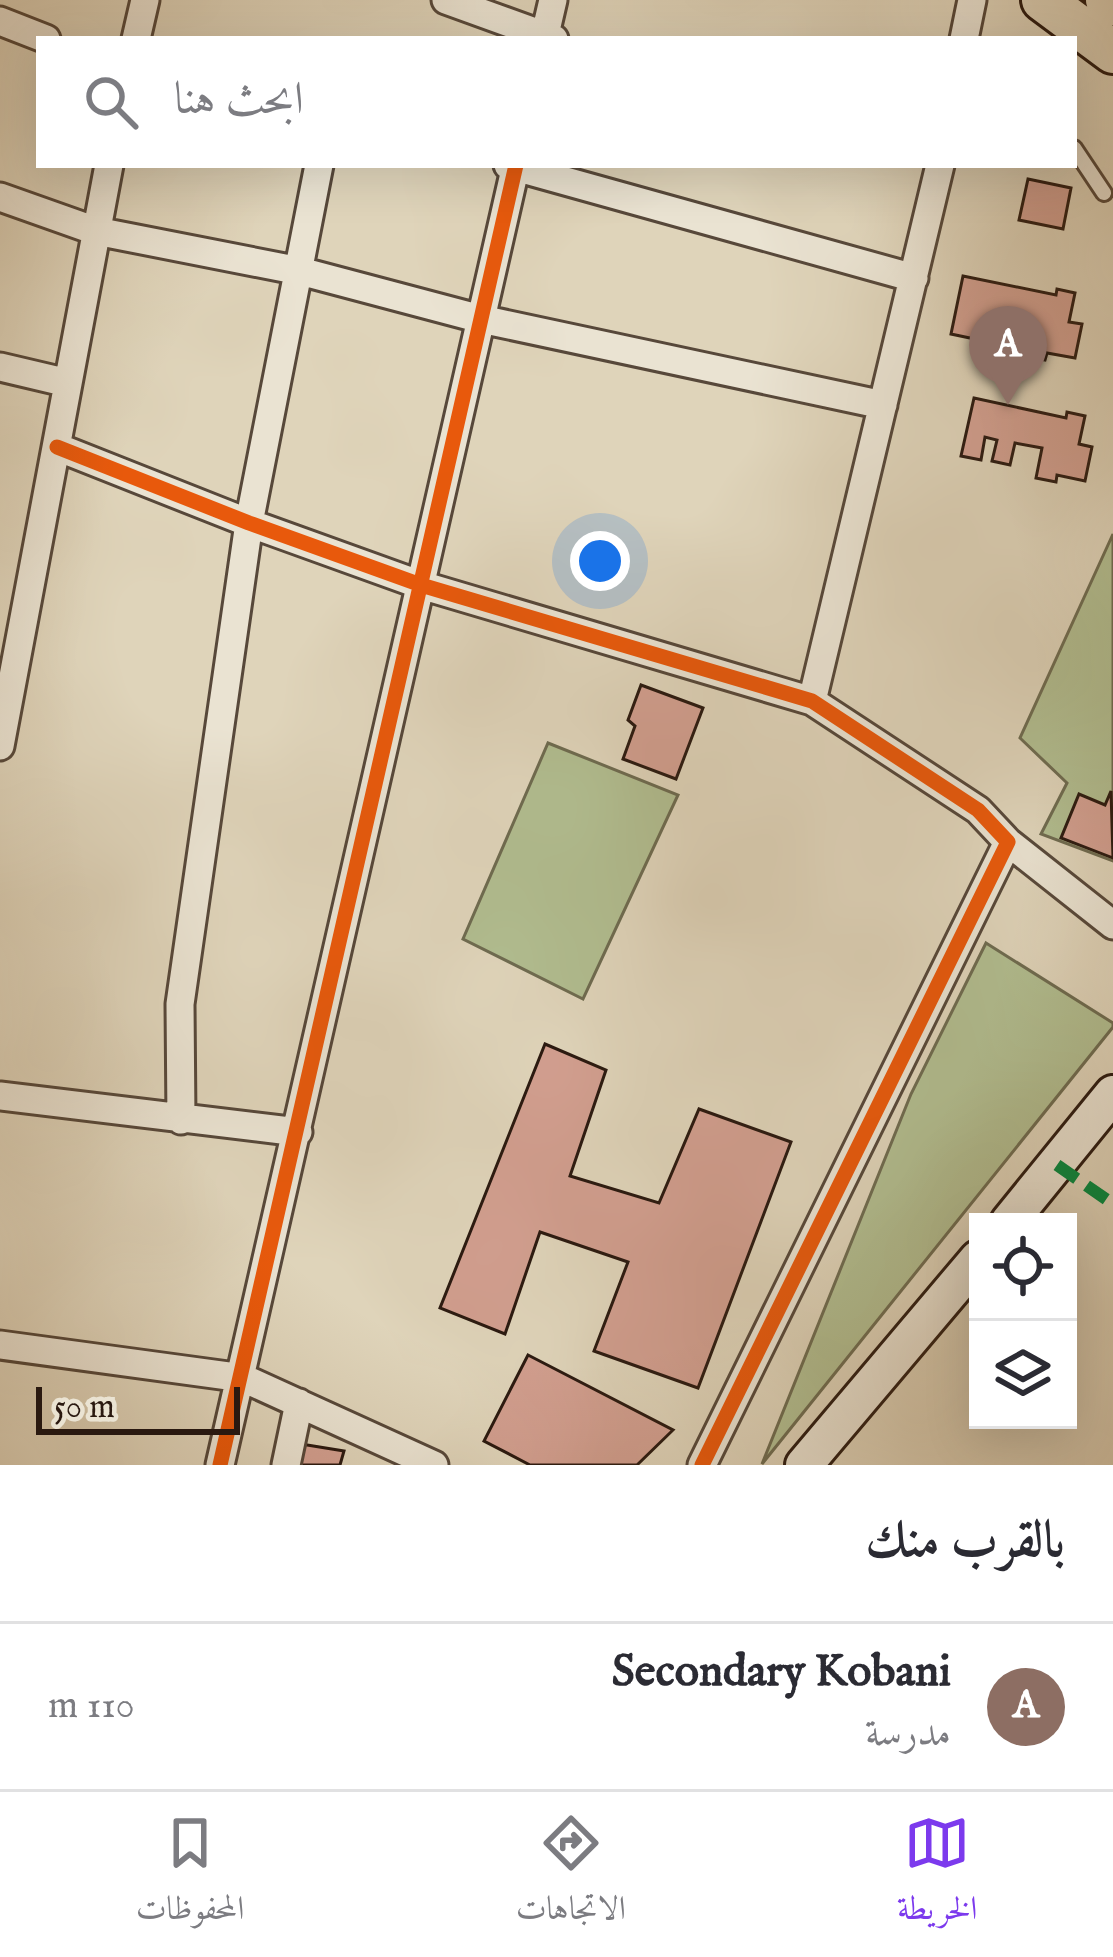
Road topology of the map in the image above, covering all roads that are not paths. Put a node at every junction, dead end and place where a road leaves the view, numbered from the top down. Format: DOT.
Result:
graph roads {
  1 [pos="145,0"];
  2 [pos="446,0"];
  3 [pos="553,0"];
  4 [pos="972,0"];
  5 [pos="1042,0"];
  6 [pos="0,21"];
  7 [pos="38,36"];
  8 [pos="137,36"];
  9 [pos="543,36"];
  10 [pos="548,36"];
  11 [pos="965,36"];
  12 [pos="1113,52"];
  13 [pos="1077,152"];
  14 [pos="108,168"];
  15 [pos="319,168"];
  16 [pos="513,168"];
  17 [pos="520,168"];
  18 [pos="938,168"];
  19 [pos="1104,193"];
  20 [pos="0,196"];
  21 [pos="96,230"];
  22 [pos="300,271"];
  23 [pos="914,278"];
  24 [pos="481,319"];
  25 [pos="0,367"];
  26 [pos="68,383"];
  27 [pos="883,405"];
  28 [pos="57,447"];
  29 [pos="249,523"];
  30 [pos="421,585"];
  31 [pos="812,700"];
  32 [pos="0,746"];
  33 [pos="1008,842"];
  34 [pos="1113,925"];
  35 [pos="1113,1094"];
  36 [pos="0,1096"];
  37 [pos="181,1120"];
  38 [pos="298,1132"];
  39 [pos="1016,1213"];
  40 [pos="969,1270"];
  41 [pos="0,1345"];
  42 [pos="243,1378"];
  43 [pos="299,1403"];
  44 [pos="220,1465"];
  45 [pos="286,1465"];
  46 [pos="434,1465"];
  47 [pos="702,1465"];
  48 [pos="804,1465"];
  1 -- 8 [label="street"];
  2 -- 9 [label="street"];
  3 -- 10 [label="street"];
  4 -- 11 [label="street"];
  5 -- 12 [label="main road"];
  6 -- 7 [label="street"];
  13 -- 19 [label="lane"];
  14 -- 21 [label="street"];
  15 -- 22 [label="street"];
  16 -- 24 [label="street"];
  17 -- 23 [label="street"];
  18 -- 23 [label="street"];
  20 -- 21 [label="street"];
  21 -- 22 [label="street"];
  21 -- 26 [label="street"];
  22 -- 24 [label="street"];
  22 -- 29 [label="street"];
  23 -- 27 [label="street"];
  24 -- 27 [label="street"];
  24 -- 30 [label="street"];
  25 -- 26 [label="street"];
  26 -- 28 [label="street"];
  27 -- 31 [label="street"];
  28 -- 29 [label="street"];
  28 -- 32 [label="street"];
  29 -- 30 [label="street"];
  29 -- 37 [label="street"];
  30 -- 31 [label="street"];
  30 -- 38 [label="street"];
  31 -- 33 [label="street"];
  33 -- 34 [label="street"];
  33 -- 47 [label="street"];
  35 -- 39 [label="main road"];
  36 -- 37 [label="street"];
  37 -- 38 [label="street"];
  38 -- 42 [label="street"];
  40 -- 48 [label="main road"];
  41 -- 42 [label="street"];
  42 -- 43 [label="street"];
  42 -- 44 [label="street"];
  43 -- 45 [label="street"];
  43 -- 46 [label="street"];
}
